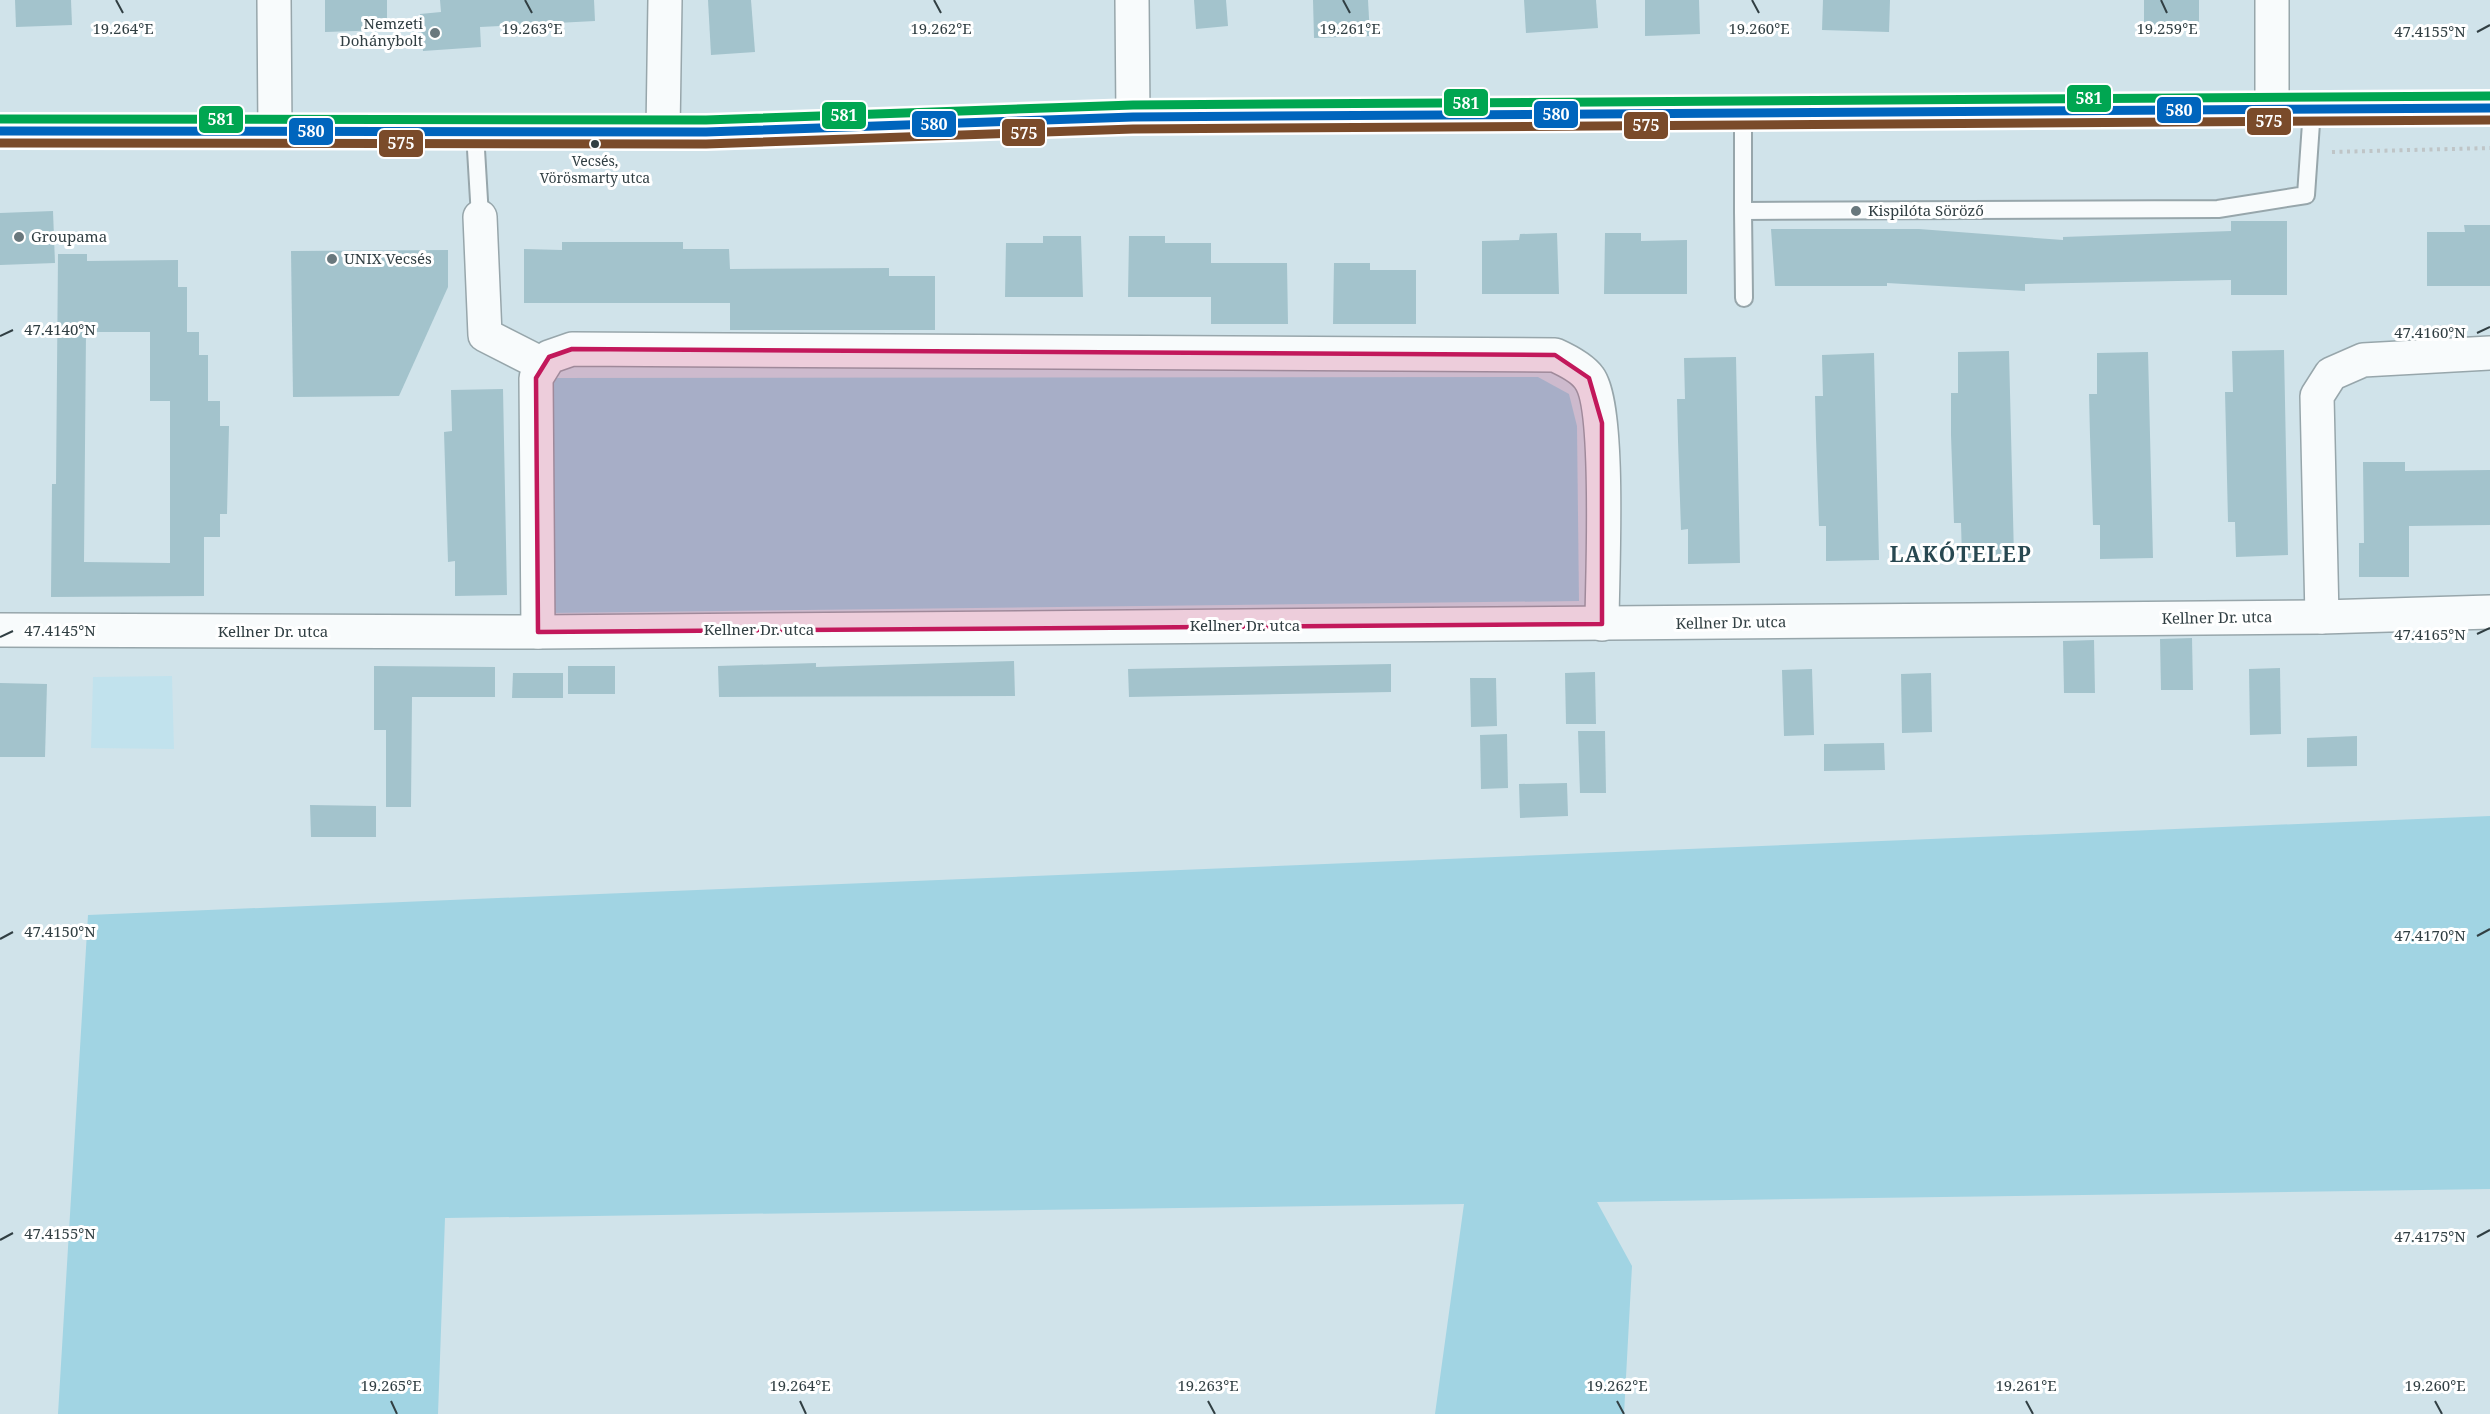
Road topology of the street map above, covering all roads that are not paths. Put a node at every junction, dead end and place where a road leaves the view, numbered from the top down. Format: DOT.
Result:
graph roads {
  1 [pos="274,0"];
  2 [pos="665,0"];
  3 [pos="1132,0"];
  4 [pos="2272,0"];
  5 [pos="2490,108"];
  6 [pos="2272,109"];
  7 [pos="2312,109"];
  8 [pos="1743,112"];
  9 [pos="1133,117"];
  10 [pos="0,131"];
  11 [pos="275,131"];
  12 [pos="663,131"];
  13 [pos="475,134"];
  14 [pos="1743,211"];
  15 [pos="480,217"];
  16 [pos="1744,298"];
  17 [pos="2490,353"];
  18 [pos="542,364"];
  19 [pos="2490,612"];
  20 [pos="2322,617"];
  21 [pos="1602,624"];
  22 [pos="0,630"];
  23 [pos="538,632"];
  1 -- 11 [label="street"];
  2 -- 12 [label="street"];
  3 -- 9 [label="street"];
  4 -- 6 [label="street"];
  5 -- 7 [label="street"];
  6 -- 7 [label="street"];
  6 -- 8 [label="street"];
  7 -- 14 [label="lane"];
  8 -- 9 [label="street"];
  8 -- 14 [label="lane"];
  9 -- 12 [label="street"];
  10 -- 11 [label="street"];
  11 -- 13 [label="street"];
  12 -- 13 [label="street"];
  13 -- 15 [label="lane"];
  14 -- 16 [label="lane"];
  15 -- 18 [label="street"];
  17 -- 20 [label="street"];
  18 -- 21 [label="street"];
  18 -- 23 [label="street"];
  19 -- 20 [label="street, Kellner Dr. utca"];
  20 -- 21 [label="street, Kellner Dr. utca"];
  21 -- 23 [label="street, Kellner Dr. utca"];
  22 -- 23 [label="street, Kellner Dr. utca"];
}
